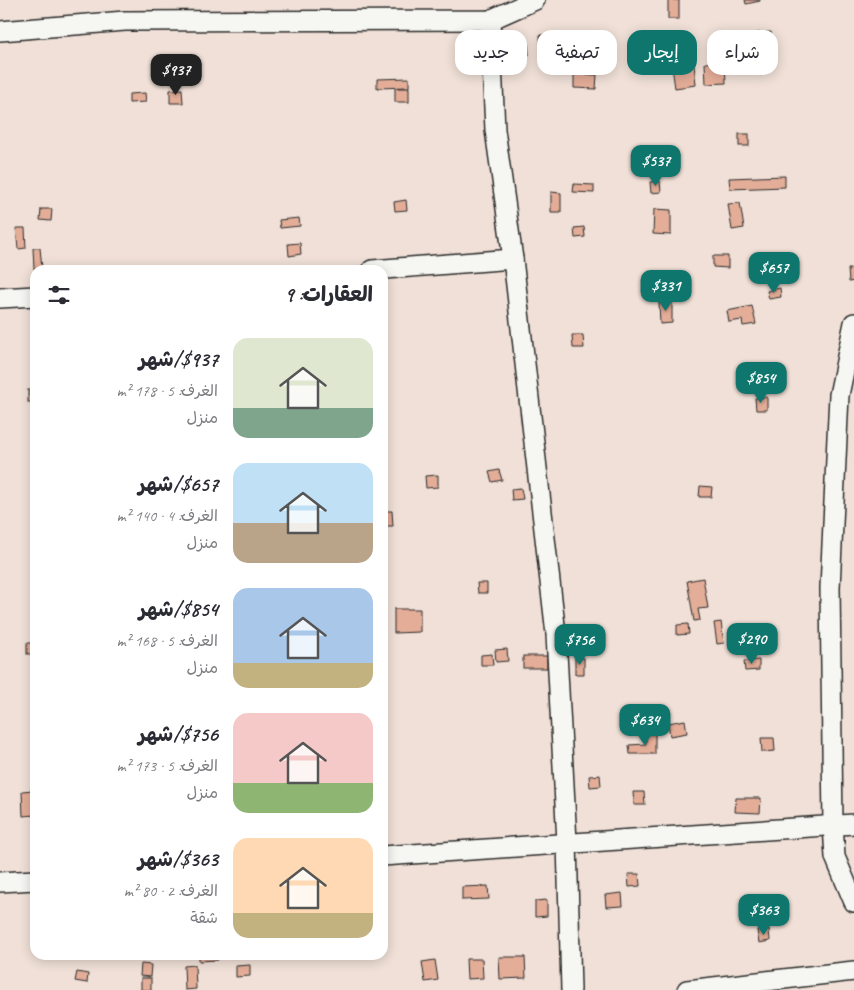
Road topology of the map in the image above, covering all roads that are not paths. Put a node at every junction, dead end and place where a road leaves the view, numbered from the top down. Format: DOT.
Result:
graph roads {
  1 [pos="535,0"];
  2 [pos="490,20"];
  3 [pos="0,31"];
  4 [pos="513,259"];
  5 [pos="388,269"];
  6 [pos="30,296"];
  7 [pos="0,298"];
  8 [pos="854,324"];
  9 [pos="854,824"];
  10 [pos="833,825"];
  11 [pos="567,842"];
  12 [pos="388,856"];
  13 [pos="30,880"];
  14 [pos="0,882"];
  15 [pos="854,902"];
  16 [pos="854,971"];
  17 [pos="571,990"];
  18 [pos="687,990"];
  1 -- 2 [label="street"];
  2 -- 3 [label="street"];
  2 -- 4 [label="street"];
  4 -- 5 [label="street"];
  4 -- 11 [label="street"];
  6 -- 7 [label="street"];
  8 -- 10 [label="street"];
  9 -- 10 [label="street"];
  10 -- 11 [label="street"];
  10 -- 15 [label="street"];
  11 -- 12 [label="street"];
  11 -- 17 [label="street"];
  13 -- 14 [label="street"];
  16 -- 18 [label="street"];
}
